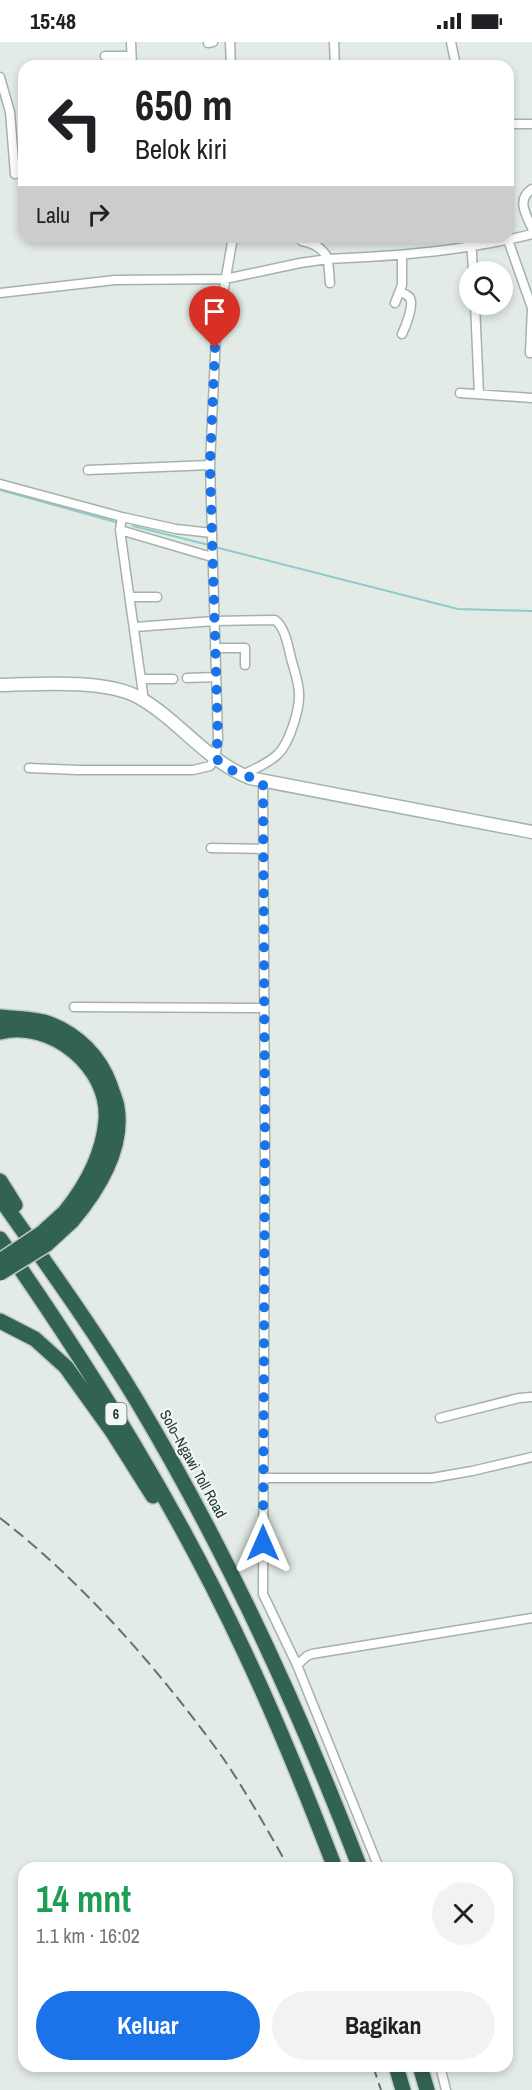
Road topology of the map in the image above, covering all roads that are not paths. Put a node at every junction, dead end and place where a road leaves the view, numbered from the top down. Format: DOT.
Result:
graph roads {
  1 [pos="131,42"];
  2 [pos="230,42"];
  3 [pos="334,42"];
  4 [pos="451,42"];
  5 [pos="105,56"];
  6 [pos="131,56"];
  7 [pos="131,60"];
  8 [pos="231,60"];
  9 [pos="334,60"];
  10 [pos="455,60"];
  11 [pos="0,77"];
  12 [pos="514,124"];
  13 [pos="532,124"];
  14 [pos="15,174"];
  15 [pos="532,189"];
  16 [pos="532,228"];
  17 [pos="532,234"];
  18 [pos="514,238"];
  19 [pos="232,243"];
  20 [pos="310,243"];
  21 [pos="471,243"];
  22 [pos="492,243"];
  23 [pos="509,243"];
  24 [pos="471,247"];
  25 [pos="402,256"];
  26 [pos="328,259"];
  27 [pos="472,261"];
  28 [pos="225,279"];
  29 [pos="330,283"];
  30 [pos="400,292"];
  31 [pos="0,293"];
  32 [pos="395,303"];
  33 [pos="532,308"];
  34 [pos="475,315"];
  35 [pos="402,334"];
  36 [pos="530,353"];
  37 [pos="460,393"];
  38 [pos="479,394"];
  39 [pos="532,398"];
  40 [pos="210,465"];
  41 [pos="88,470"];
  42 [pos="0,484"];
  43 [pos="121,523"];
  44 [pos="212,547"];
  45 [pos="130,597"];
  46 [pos="157,597"];
  47 [pos="214,621"];
  48 [pos="135,627"];
  49 [pos="215,648"];
  50 [pos="245,665"];
  51 [pos="216,677"];
  52 [pos="187,678"];
  53 [pos="142,679"];
  54 [pos="173,679"];
  55 [pos="0,685"];
  56 [pos="144,701"];
  57 [pos="215,758"];
  58 [pos="29,768"];
  59 [pos="242,775"];
  60 [pos="263,782"];
  61 [pos="532,832"];
  62 [pos="211,848"];
  63 [pos="263,849"];
  64 [pos="74,1006"];
  65 [pos="264,1008"];
  66 [pos="0,1017"];
  67 [pos="0,1032"];
  68 [pos="0,1181"];
  69 [pos="0,1198"];
  70 [pos="69,1216"];
  71 [pos="0,1239"];
  72 [pos="0,1261"];
  73 [pos="0,1273"];
  74 [pos="82,1315"];
  75 [pos="0,1321"];
  76 [pos="532,1397"];
  77 [pos="440,1418"];
  78 [pos="532,1457"];
  79 [pos="264,1478"];
  80 [pos="217,1597"];
  81 [pos="532,1618"];
  82 [pos="297,1665"];
  83 [pos="332,1862"];
  84 [pos="358,1862"];
  85 [pos="377,1862"];
  86 [pos="398,2072"];
  87 [pos="422,2072"];
  88 [pos="442,2072"];
  89 [pos="403,2090"];
  90 [pos="427,2090"];
  91 [pos="446,2090"];
  1 -- 6 [label="street"];
  2 -- 8 [label="street"];
  3 -- 9 [label="street"];
  4 -- 10 [label="street"];
  5 -- 6 [label="street"];
  6 -- 7 [label="street"];
  11 -- 14 [label="street"];
  12 -- 13 [label="street"];
  15 -- 16 [label="street"];
  17 -- 18 [label="street"];
  19 -- 28 [label="street"];
  20 -- 26 [label="street"];
  21 -- 24 [label="street"];
  22 -- 24 [label="street"];
  23 -- 33 [label="street"];
  24 -- 25 [label="street"];
  24 -- 27 [label="street"];
  25 -- 26 [label="street"];
  25 -- 30 [label="street"];
  26 -- 28 [label="street"];
  26 -- 29 [label="street"];
  28 -- 31 [label="street"];
  28 -- 40 [label="street"];
  30 -- 32 [label="street"];
  30 -- 35 [label="street"];
  33 -- 36 [label="street"];
  34 -- 38 [label="street"];
  37 -- 38 [label="street"];
  38 -- 39 [label="street"];
  40 -- 41 [label="street"];
  40 -- 44 [label="street"];
  42 -- 43 [label="street"];
  43 -- 44 [label="street"];
  43 -- 44 [label="street"];
  43 -- 45 [label="street"];
  44 -- 47 [label="street"];
  45 -- 46 [label="street"];
  45 -- 48 [label="street"];
  47 -- 48 [label="street"];
  47 -- 49 [label="street"];
  47 -- 59 [label="street"];
  48 -- 53 [label="street"];
  49 -- 50 [label="street"];
  49 -- 51 [label="street"];
  51 -- 52 [label="street"];
  51 -- 57 [label="street"];
  53 -- 54 [label="street"];
  53 -- 56 [label="street"];
  55 -- 56 [label="main road"];
  56 -- 57 [label="main road"];
  57 -- 58 [label="street"];
  57 -- 59 [label="main road"];
  59 -- 60 [label="main road"];
  60 -- 61 [label="main road"];
  60 -- 63 [label="street"];
  62 -- 63 [label="street"];
  63 -- 65 [label="street"];
  64 -- 65 [label="street"];
  65 -- 79 [label="street"];
  66 -- 70 [label="highway"];
  67 -- 70 [label="highway"];
  68 -- 74 [label="highway"];
  69 -- 74 [label="highway, Solo–Ngawi Toll Road / 6"];
  70 -- 72 [label="highway, bridge"];
  70 -- 73 [label="highway, bridge"];
  71 -- 80 [label="highway, 6"];
  74 -- 84 [label="highway, Solo–Ngawi Toll Road / 6"];
  75 -- 80 [label="highway"];
  76 -- 77 [label="street"];
  78 -- 79 [label="street"];
  79 -- 82 [label="street"];
  80 -- 83 [label="highway, 6"];
  81 -- 82 [label="street"];
  82 -- 85 [label="street"];
  86 -- 89 [label="highway"];
  87 -- 90 [label="highway"];
  88 -- 91 [label="street"];
}
